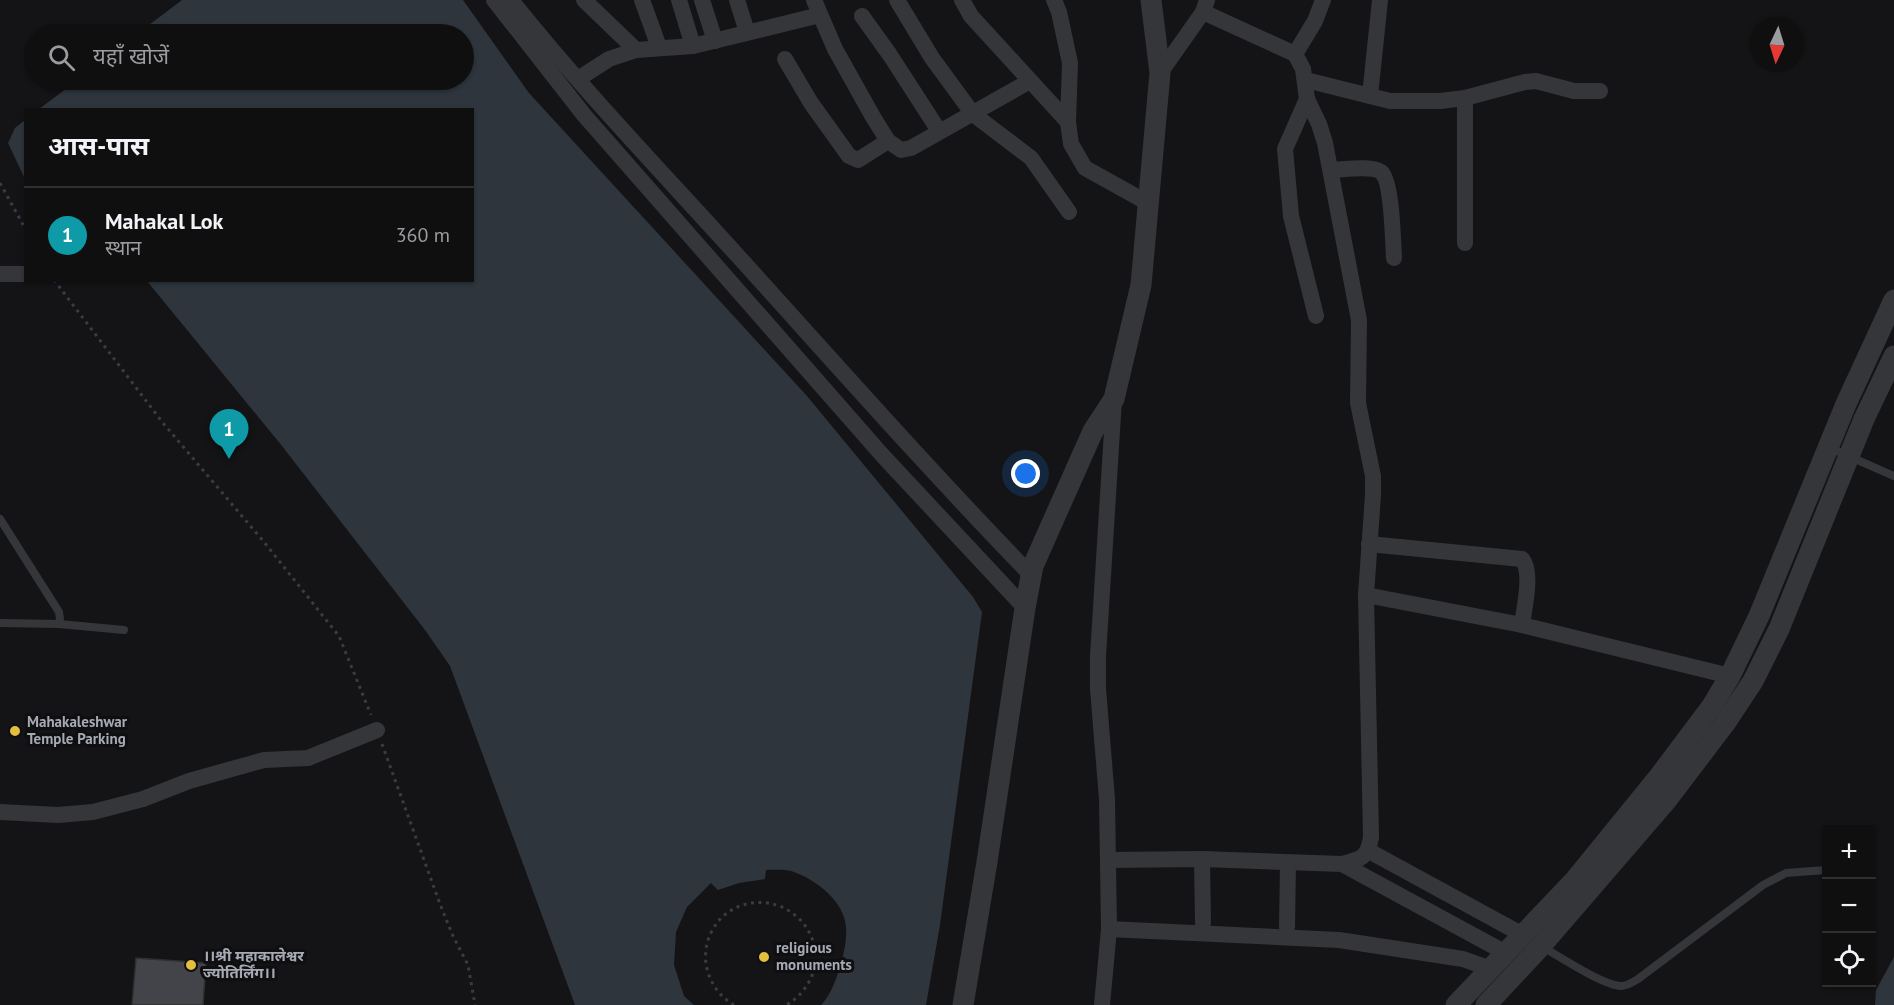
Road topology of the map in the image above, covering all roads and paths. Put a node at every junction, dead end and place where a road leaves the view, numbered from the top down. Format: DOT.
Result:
graph roads {
  1 [pos="494,0"];
  2 [pos="512,0"];
  3 [pos="584,0"];
  4 [pos="642,0"];
  5 [pos="679,0"];
  6 [pos="702,0"];
  7 [pos="737,0"];
  8 [pos="897,0"];
  9 [pos="962,0"];
  10 [pos="1054,0"];
  11 [pos="1151,0"];
  12 [pos="1323,0"];
  13 [pos="1380,0"];
  14 [pos="1205,6"];
  15 [pos="817,8"];
  16 [pos="862,16"];
  17 [pos="747,32"];
  18 [pos="715,41"];
  19 [pos="693,46"];
  20 [pos="658,47"];
  21 [pos="636,50"];
  22 [pos="1295,54"];
  23 [pos="785,59"];
  24 [pos="1160,73"];
  25 [pos="578,79"];
  26 [pos="1306,80"];
  27 [pos="1030,81"];
  28 [pos="1600,91"];
  29 [pos="1370,96"];
  30 [pos="1465,98"];
  31 [pos="1307,99"];
  32 [pos="973,114"];
  33 [pos="1068,122"];
  34 [pos="939,131"];
  35 [pos="888,141"];
  36 [pos="1331,170"];
  37 [pos="0,183"];
  38 [pos="1148,203"];
  39 [pos="696,211"];
  40 [pos="1069,212"];
  41 [pos="679,224"];
  42 [pos="24,226"];
  43 [pos="1465,243"];
  44 [pos="1395,258"];
  45 [pos="0,274"];
  46 [pos="24,274"];
  47 [pos="56,282"];
  48 [pos="1894,300"];
  49 [pos="1316,316"];
  50 [pos="1894,356"];
  51 [pos="1114,399"];
  52 [pos="1828,447"];
  53 [pos="1850,456"];
  54 [pos="1894,476"];
  55 [pos="0,519"];
  56 [pos="1369,544"];
  57 [pos="1031,575"];
  58 [pos="1772,584"];
  59 [pos="1795,591"];
  60 [pos="1366,595"];
  61 [pos="1025,608"];
  62 [pos="0,623"];
  63 [pos="59,624"];
  64 [pos="1522,625"];
  65 [pos="124,630"];
  66 [pos="1730,676"];
  67 [pos="377,730"];
  68 [pos="1675,772"];
  69 [pos="0,812"];
  70 [pos="1369,851"];
  71 [pos="1203,859"];
  72 [pos="1108,860"];
  73 [pos="1288,863"];
  74 [pos="1342,864"];
  75 [pos="1822,870"];
  76 [pos="1203,923"];
  77 [pos="1287,927"];
  78 [pos="1109,928"];
  79 [pos="1522,948"];
  80 [pos="1491,969"];
  81 [pos="475,1005"];
  82 [pos="734,1005"];
  83 [pos="786,1005"];
  84 [pos="963,1005"];
  85 [pos="1102,1005"];
  86 [pos="1456,1005"];
  87 [pos="1486,1005"];
  1 -- 41 [label="street"];
  2 -- 25 [label="street"];
  3 -- 21 [label="street"];
  4 -- 20 [label="street"];
  5 -- 19 [label="street"];
  6 -- 18 [label="street"];
  7 -- 17 [label="street"];
  8 -- 32 [label="street"];
  9 -- 27 [label="street"];
  10 -- 33 [label="street"];
  11 -- 24 [label="street"];
  12 -- 22 [label="street"];
  13 -- 29 [label="street"];
  14 -- 22 [label="street"];
  14 -- 24 [label="street"];
  15 -- 17 [label="street"];
  15 -- 35 [label="street"];
  16 -- 34 [label="street"];
  17 -- 18 [label="street"];
  18 -- 19 [label="street"];
  19 -- 20 [label="street"];
  20 -- 21 [label="street"];
  21 -- 25 [label="street"];
  22 -- 26 [label="street"];
  23 -- 35 [label="street"];
  24 -- 38 [label="street"];
  25 -- 39 [label="street"];
  26 -- 29 [label="street"];
  26 -- 31 [label="street"];
  27 -- 32 [label="street"];
  27 -- 33 [label="street"];
  28 -- 30 [label="street"];
  29 -- 30 [label="street"];
  30 -- 43 [label="street"];
  31 -- 36 [label="street"];
  31 -- 49 [label="street"];
  32 -- 34 [label="street"];
  32 -- 40 [label="street"];
  33 -- 38 [label="street"];
  34 -- 35 [label="street"];
  36 -- 44 [label="street"];
  36 -- 56 [label="street"];
  37 -- 42 [label="path"];
  38 -- 51 [label="street"];
  39 -- 41 [label="street"];
  39 -- 57 [label="street"];
  41 -- 61 [label="street"];
  45 -- 46 [label="street"];
  47 -- 67 [label="path"];
  48 -- 52 [label="street"];
  50 -- 53 [label="street"];
  51 -- 57 [label="street"];
  51 -- 72 [label="street"];
  52 -- 53 [label="lane"];
  52 -- 58 [label="street"];
  53 -- 54 [label="lane"];
  53 -- 59 [label="street"];
  55 -- 63 [label="lane"];
  56 -- 60 [label="street"];
  56 -- 64 [label="street"];
  57 -- 61 [label="street"];
  58 -- 59 [label="street"];
  58 -- 66 [label="street"];
  59 -- 68 [label="street"];
  60 -- 64 [label="street"];
  60 -- 70 [label="street"];
  61 -- 84 [label="street"];
  62 -- 63 [label="lane"];
  63 -- 65 [label="lane"];
  64 -- 66 [label="street"];
  66 -- 68 [label="street"];
  67 -- 69 [label="street"];
  67 -- 81 [label="path"];
  68 -- 79 [label="street"];
  70 -- 74 [label="street"];
  70 -- 79 [label="street"];
  71 -- 72 [label="street"];
  71 -- 73 [label="street"];
  71 -- 76 [label="street"];
  72 -- 78 [label="street"];
  73 -- 74 [label="street"];
  73 -- 77 [label="street"];
  74 -- 79 [label="street"];
  75 -- 79 [label="lane"];
  78 -- 80 [label="street"];
  78 -- 85 [label="street"];
  79 -- 80 [label="street"];
  79 -- 87 [label="street"];
  80 -- 86 [label="street"];
  82 -- 83 [label="path"];
}
